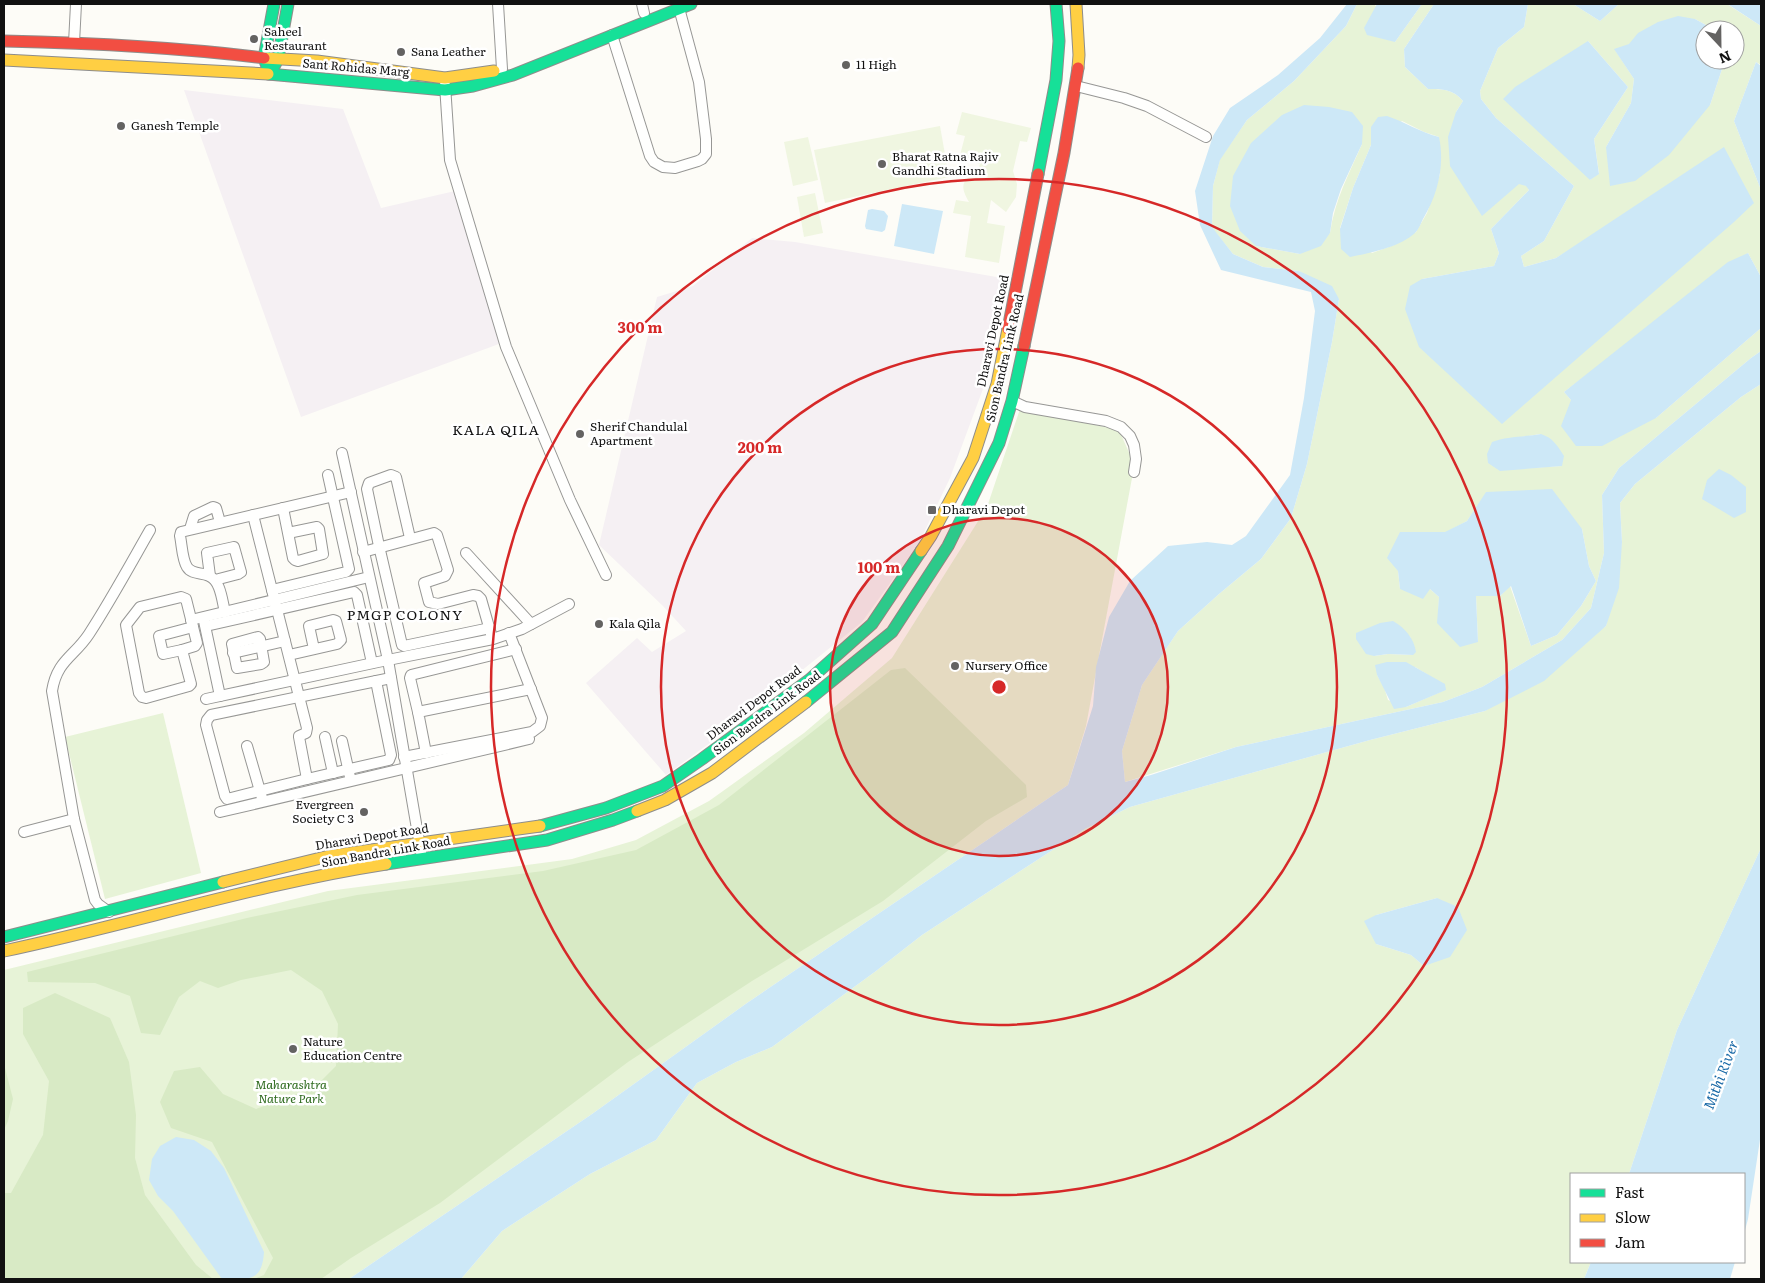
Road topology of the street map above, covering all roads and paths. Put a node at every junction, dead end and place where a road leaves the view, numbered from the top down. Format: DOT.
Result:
graph roads {
  1 [pos="76,4"];
  2 [pos="274,4"];
  3 [pos="288,4"];
  4 [pos="498,4"];
  5 [pos="667,4"];
  6 [pos="691,4"];
  7 [pos="1056,4"];
  8 [pos="1076,4"];
  9 [pos="643,8"];
  10 [pos="679,8"];
  11 [pos="612,35"];
  12 [pos="4,41"];
  13 [pos="58,43"];
  14 [pos="74,43"];
  15 [pos="141,47"];
  16 [pos="570,47"];
  17 [pos="264,58"];
  18 [pos="278,59"];
  19 [pos="4,60"];
  20 [pos="57,62"];
  21 [pos="139,67"];
  22 [pos="502,69"];
  23 [pos="270,74"];
  24 [pos="445,84"];
  25 [pos="1076,86"];
  26 [pos="1206,137"];
  27 [pos="1038,174"];
  28 [pos="1059,177"];
  29 [pos="1028,222"];
  30 [pos="1048,227"];
  31 [pos="1012,401"];
  32 [pos="342,452"];
  33 [pos="1134,472"];
  34 [pos="328,475"];
  35 [pos="351,492"];
  36 [pos="333,496"];
  37 [pos="283,508"];
  38 [pos="253,515"];
  39 [pos="220,522"];
  40 [pos="190,529"];
  41 [pos="150,530"];
  42 [pos="288,533"];
  43 [pos="410,538"];
  44 [pos="378,546"];
  45 [pos="364,552"];
  46 [pos="466,553"];
  47 [pos="606,575"];
  48 [pos="369,576"];
  49 [pos="334,580"];
  50 [pos="292,595"];
  51 [pos="339,596"];
  52 [pos="275,600"];
  53 [pos="569,604"];
  54 [pos="256,609"];
  55 [pos="225,612"];
  56 [pos="205,621"];
  57 [pos="192,623"];
  58 [pos="530,624"];
  59 [pos="490,628"];
  60 [pos="510,633"];
  61 [pos="492,639"];
  62 [pos="285,641"];
  63 [pos="262,647"];
  64 [pos="314,649"];
  65 [pos="516,649"];
  66 [pos="182,650"];
  67 [pos="289,655"];
  68 [pos="388,660"];
  69 [pos="372,663"];
  70 [pos="391,678"];
  71 [pos="296,679"];
  72 [pos="376,681"];
  73 [pos="531,689"];
  74 [pos="220,696"];
  75 [pos="299,697"];
  76 [pos="206,699"];
  77 [pos="418,712"];
  78 [pos="325,737"];
  79 [pos="529,739"];
  80 [pos="342,741"];
  81 [pos="247,746"];
  82 [pos="426,753"];
  83 [pos="404,757"];
  84 [pos="406,768"];
  85 [pos="333,773"];
  86 [pos="349,775"];
  87 [pos="307,779"];
  88 [pos="261,796"];
  89 [pos="220,812"];
  90 [pos="74,819"];
  91 [pos="24,832"];
  92 [pos="420,842"];
  93 [pos="422,858"];
  94 [pos="109,912"];
  95 [pos="112,925"];
  96 [pos="4,937"];
  97 [pos="4,951"];
  1 -- 14 [label="street"];
  2 -- 17 [label="main road"];
  3 -- 18 [label="main road"];
  4 -- 22 [label="street"];
  5 -- 9 [label="main road, Sant Rohidas Marg"];
  6 -- 10 [label="main road, Sant Rohidas Marg"];
  7 -- 27 [label="main road, Dharavi Depot Road"];
  8 -- 25 [label="main road, Sion Bandra Link Road"];
  9 -- 16 [label="main road, Sant Rohidas Marg"];
  10 -- 11 [label="main road, Sant Rohidas Marg"];
  10 -- 11 [label="street"];
  11 -- 16 [label="main road, Sant Rohidas Marg"];
  12 -- 13 [label="main road, Sant Rohidas Marg"];
  13 -- 14 [label="main road, Sant Rohidas Marg"];
  13 -- 20 [label="main road"];
  14 -- 15 [label="main road, Sant Rohidas Marg"];
  15 -- 17 [label="main road, Sant Rohidas Marg"];
  15 -- 21 [label="main road"];
  16 -- 22 [label="main road, Sant Rohidas Marg"];
  16 -- 24 [label="main road, Sant Rohidas Marg"];
  17 -- 18 [label="main road, Sant Rohidas Marg"];
  17 -- 23 [label="main road"];
  18 -- 23 [label="main road"];
  18 -- 24 [label="main road, Sant Rohidas Marg"];
  19 -- 20 [label="main road, Sant Rohidas Marg"];
  20 -- 21 [label="main road, Sant Rohidas Marg"];
  21 -- 23 [label="main road, Sant Rohidas Marg"];
  22 -- 24 [label="main road, Sant Rohidas Marg"];
  23 -- 24 [label="main road, Sant Rohidas Marg"];
  24 -- 47 [label="street"];
  25 -- 26 [label="street"];
  25 -- 28 [label="main road, Sion Bandra Link Road"];
  27 -- 28 [label="main road"];
  27 -- 29 [label="main road, Dharavi Depot Road"];
  28 -- 30 [label="main road, Sion Bandra Link Road"];
  29 -- 30 [label="main road"];
  29 -- 92 [label="main road, Dharavi Depot Road"];
  30 -- 31 [label="main road, Sion Bandra Link Road"];
  31 -- 33 [label="street"];
  31 -- 93 [label="main road, Sion Bandra Link Road"];
  32 -- 35 [label="street"];
  34 -- 36 [label="street"];
  35 -- 36 [label="street"];
  35 -- 45 [label="street"];
  36 -- 37 [label="street"];
  36 -- 49 [label="street"];
  37 -- 38 [label="street"];
  37 -- 42 [label="street"];
  38 -- 39 [label="street"];
  38 -- 52 [label="street"];
  39 -- 40 [label="street"];
  39 -- 40 [label="street"];
  40 -- 55 [label="street"];
  41 -- 90 [label="street"];
  43 -- 44 [label="street"];
  43 -- 44 [label="street"];
  43 -- 59 [label="street"];
  44 -- 45 [label="street"];
  44 -- 59 [label="street"];
  45 -- 48 [label="street"];
  46 -- 58 [label="street"];
  48 -- 49 [label="street"];
  48 -- 68 [label="street"];
  49 -- 50 [label="street"];
  49 -- 51 [label="street"];
  50 -- 51 [label="street"];
  50 -- 52 [label="street"];
  51 -- 69 [label="street"];
  52 -- 54 [label="street"];
  52 -- 62 [label="street"];
  53 -- 58 [label="street"];
  54 -- 55 [label="street"];
  54 -- 56 [label="street"];
  55 -- 56 [label="street"];
  56 -- 57 [label="street"];
  56 -- 74 [label="street"];
  57 -- 66 [label="street"];
  57 -- 66 [label="street"];
  57 -- 66 [label="street"];
  58 -- 60 [label="street"];
  59 -- 61 [label="street"];
  60 -- 61 [label="street"];
  60 -- 65 [label="street"];
  61 -- 68 [label="street"];
  62 -- 63 [label="street"];
  62 -- 67 [label="street"];
  63 -- 63 [label="street"];
  64 -- 67 [label="street"];
  65 -- 73 [label="street"];
  65 -- 77 [label="street"];
  67 -- 71 [label="street"];
  68 -- 69 [label="street"];
  68 -- 70 [label="street"];
  69 -- 71 [label="street"];
  70 -- 72 [label="street"];
  70 -- 83 [label="street"];
  71 -- 74 [label="street"];
  71 -- 75 [label="street"];
  72 -- 75 [label="street"];
  72 -- 86 [label="street"];
  73 -- 77 [label="street"];
  73 -- 82 [label="street"];
  74 -- 76 [label="street"];
  75 -- 87 [label="street"];
  75 -- 88 [label="street"];
  77 -- 82 [label="street"];
  78 -- 85 [label="street"];
  79 -- 84 [label="street"];
  80 -- 86 [label="street"];
  81 -- 88 [label="street"];
  82 -- 83 [label="street"];
  83 -- 84 [label="street"];
  84 -- 86 [label="street"];
  84 -- 92 [label="street"];
  85 -- 86 [label="street"];
  85 -- 87 [label="street"];
  86 -- 88 [label="street"];
  87 -- 88 [label="street"];
  88 -- 89 [label="street"];
  90 -- 91 [label="street"];
  90 -- 94 [label="street"];
  92 -- 93 [label="street"];
  92 -- 94 [label="main road, Dharavi Depot Road"];
  93 -- 95 [label="main road, Sion Bandra Link Road"];
  94 -- 95 [label="street"];
  94 -- 96 [label="main road, Dharavi Depot Road"];
  95 -- 97 [label="main road, Sion Bandra Link Road"];
}
